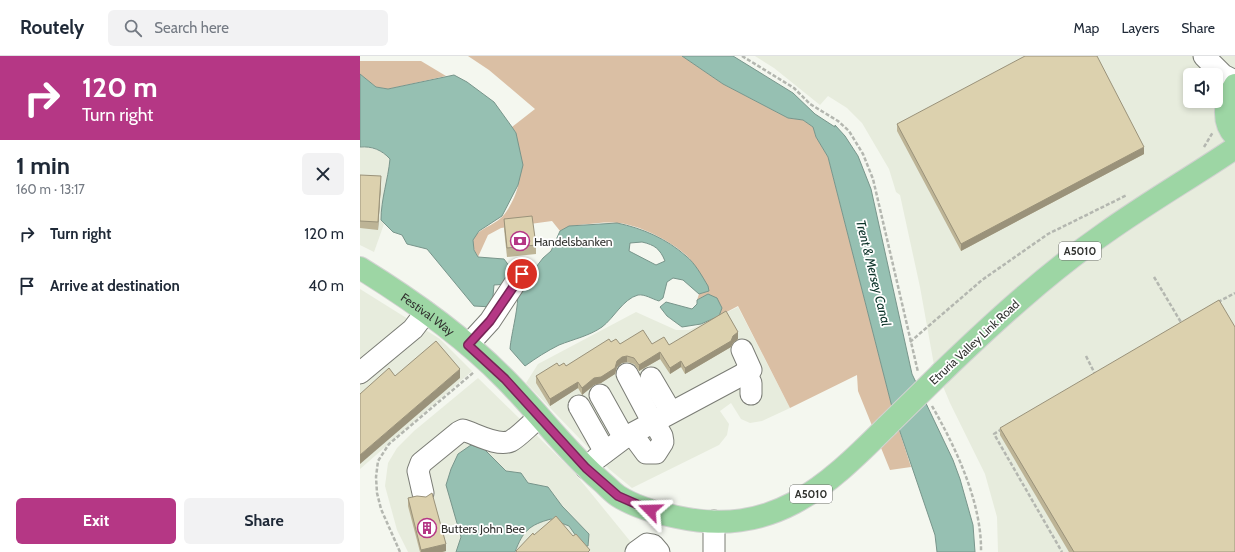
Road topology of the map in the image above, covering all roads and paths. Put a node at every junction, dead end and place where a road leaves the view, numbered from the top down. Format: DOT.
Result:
graph roads {
  1 [pos="742,56"];
  2 [pos="1204,56"];
  3 [pos="1235,81"];
  4 [pos="1235,84"];
  5 [pos="1235,136"];
  6 [pos="1235,148"];
  7 [pos="1132,193"];
  8 [pos="360,268"];
  9 [pos="522,274"];
  10 [pos="1154,277"];
  11 [pos="1235,292"];
  12 [pos="1215,304"];
  13 [pos="426,312"];
  14 [pos="1188,320"];
  15 [pos="1182,324"];
  16 [pos="1175,328"];
  17 [pos="910,342"];
  18 [pos="468,345"];
  19 [pos="742,350"];
  20 [pos="1086,356"];
  21 [pos="1102,370"];
  22 [pos="745,372"];
  23 [pos="360,374"];
  24 [pos="626,374"];
  25 [pos="1096,374"];
  26 [pos="919,375"];
  27 [pos="651,378"];
  28 [pos="1089,378"];
  29 [pos="751,394"];
  30 [pos="600,395"];
  31 [pos="930,401"];
  32 [pos="579,406"];
  33 [pos="540,417"];
  34 [pos="659,419"];
  35 [pos="1007,426"];
  36 [pos="628,436"];
  37 [pos="605,452"];
  38 [pos="586,468"];
  39 [pos="423,493"];
  40 [pos="714,521"];
  41 [pos="714,552"];
  42 [pos="981,552"];
  43 [pos="1062,552"];
  1 -- 17 [label="path"];
  2 -- 3 [label="street"];
  4 -- 5 [label="main road"];
  6 -- 40 [label="main road, Etruria Valley Link Road / A5010, bridge"];
  7 -- 17 [label="path"];
  8 -- 13 [label="main road, Festival Way / A5010"];
  9 -- 18 [label="street"];
  10 -- 15 [label="path"];
  11 -- 12 [label="path"];
  13 -- 18 [label="main road, Festival Way / A5010"];
  13 -- 23 [label="street"];
  14 -- 15 [label="path"];
  15 -- 16 [label="path"];
  17 -- 26 [label="path"];
  18 -- 33 [label="main road, Festival Way / A5010"];
  19 -- 22 [label="street"];
  20 -- 25 [label="path"];
  21 -- 25 [label="path"];
  22 -- 29 [label="street"];
  22 -- 34 [label="street"];
  24 -- 34 [label="street"];
  25 -- 28 [label="path"];
  27 -- 34 [label="street"];
  30 -- 36 [label="street"];
  31 -- 42 [label="path"];
  32 -- 37 [label="street"];
  33 -- 38 [label="main road, Festival Way / A5010"];
  33 -- 39 [label="street"];
  34 -- 36 [label="street"];
  34 -- 36 [label="street"];
  35 -- 43 [label="path"];
  36 -- 37 [label="street"];
  37 -- 38 [label="street"];
  38 -- 40 [label="main road, Festival Way / A5010"];
  40 -- 41 [label="street"];
}
